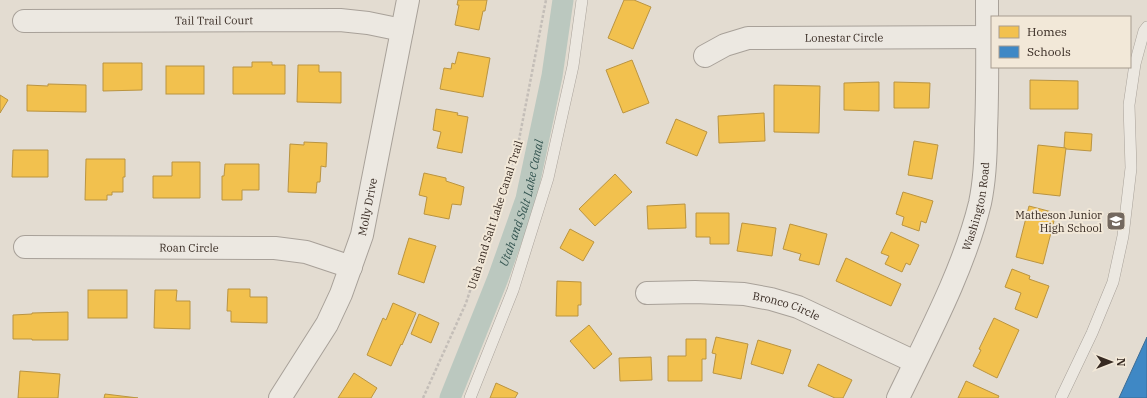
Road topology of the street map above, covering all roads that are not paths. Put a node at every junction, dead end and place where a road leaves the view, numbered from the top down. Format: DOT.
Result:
graph roads {
  1 [pos="408,0"];
  2 [pos="582,0"];
  3 [pos="986,0"];
  4 [pos="24,21"];
  5 [pos="1147,27"];
  6 [pos="402,30"];
  7 [pos="989,38"];
  8 [pos="705,56"];
  9 [pos="25,247"];
  10 [pos="351,267"];
  11 [pos="647,293"];
  12 [pos="915,362"];
  13 [pos="280,398"];
  14 [pos="470,398"];
  15 [pos="898,398"];
  16 [pos="1061,398"];
  1 -- 6 [label="street, Molly Drive"];
  2 -- 14 [label="lane"];
  3 -- 7 [label="street, Washington Road"];
  4 -- 6 [label="street, Tail Trail Court"];
  5 -- 16 [label="lane"];
  6 -- 10 [label="street, Molly Drive"];
  7 -- 8 [label="street, Lonestar Circle"];
  7 -- 12 [label="street, Washington Road"];
  9 -- 10 [label="street, Roan Circle"];
  10 -- 13 [label="street, Molly Drive"];
  11 -- 12 [label="street, Bronco Circle"];
  12 -- 15 [label="street, Washington Road"];
}
